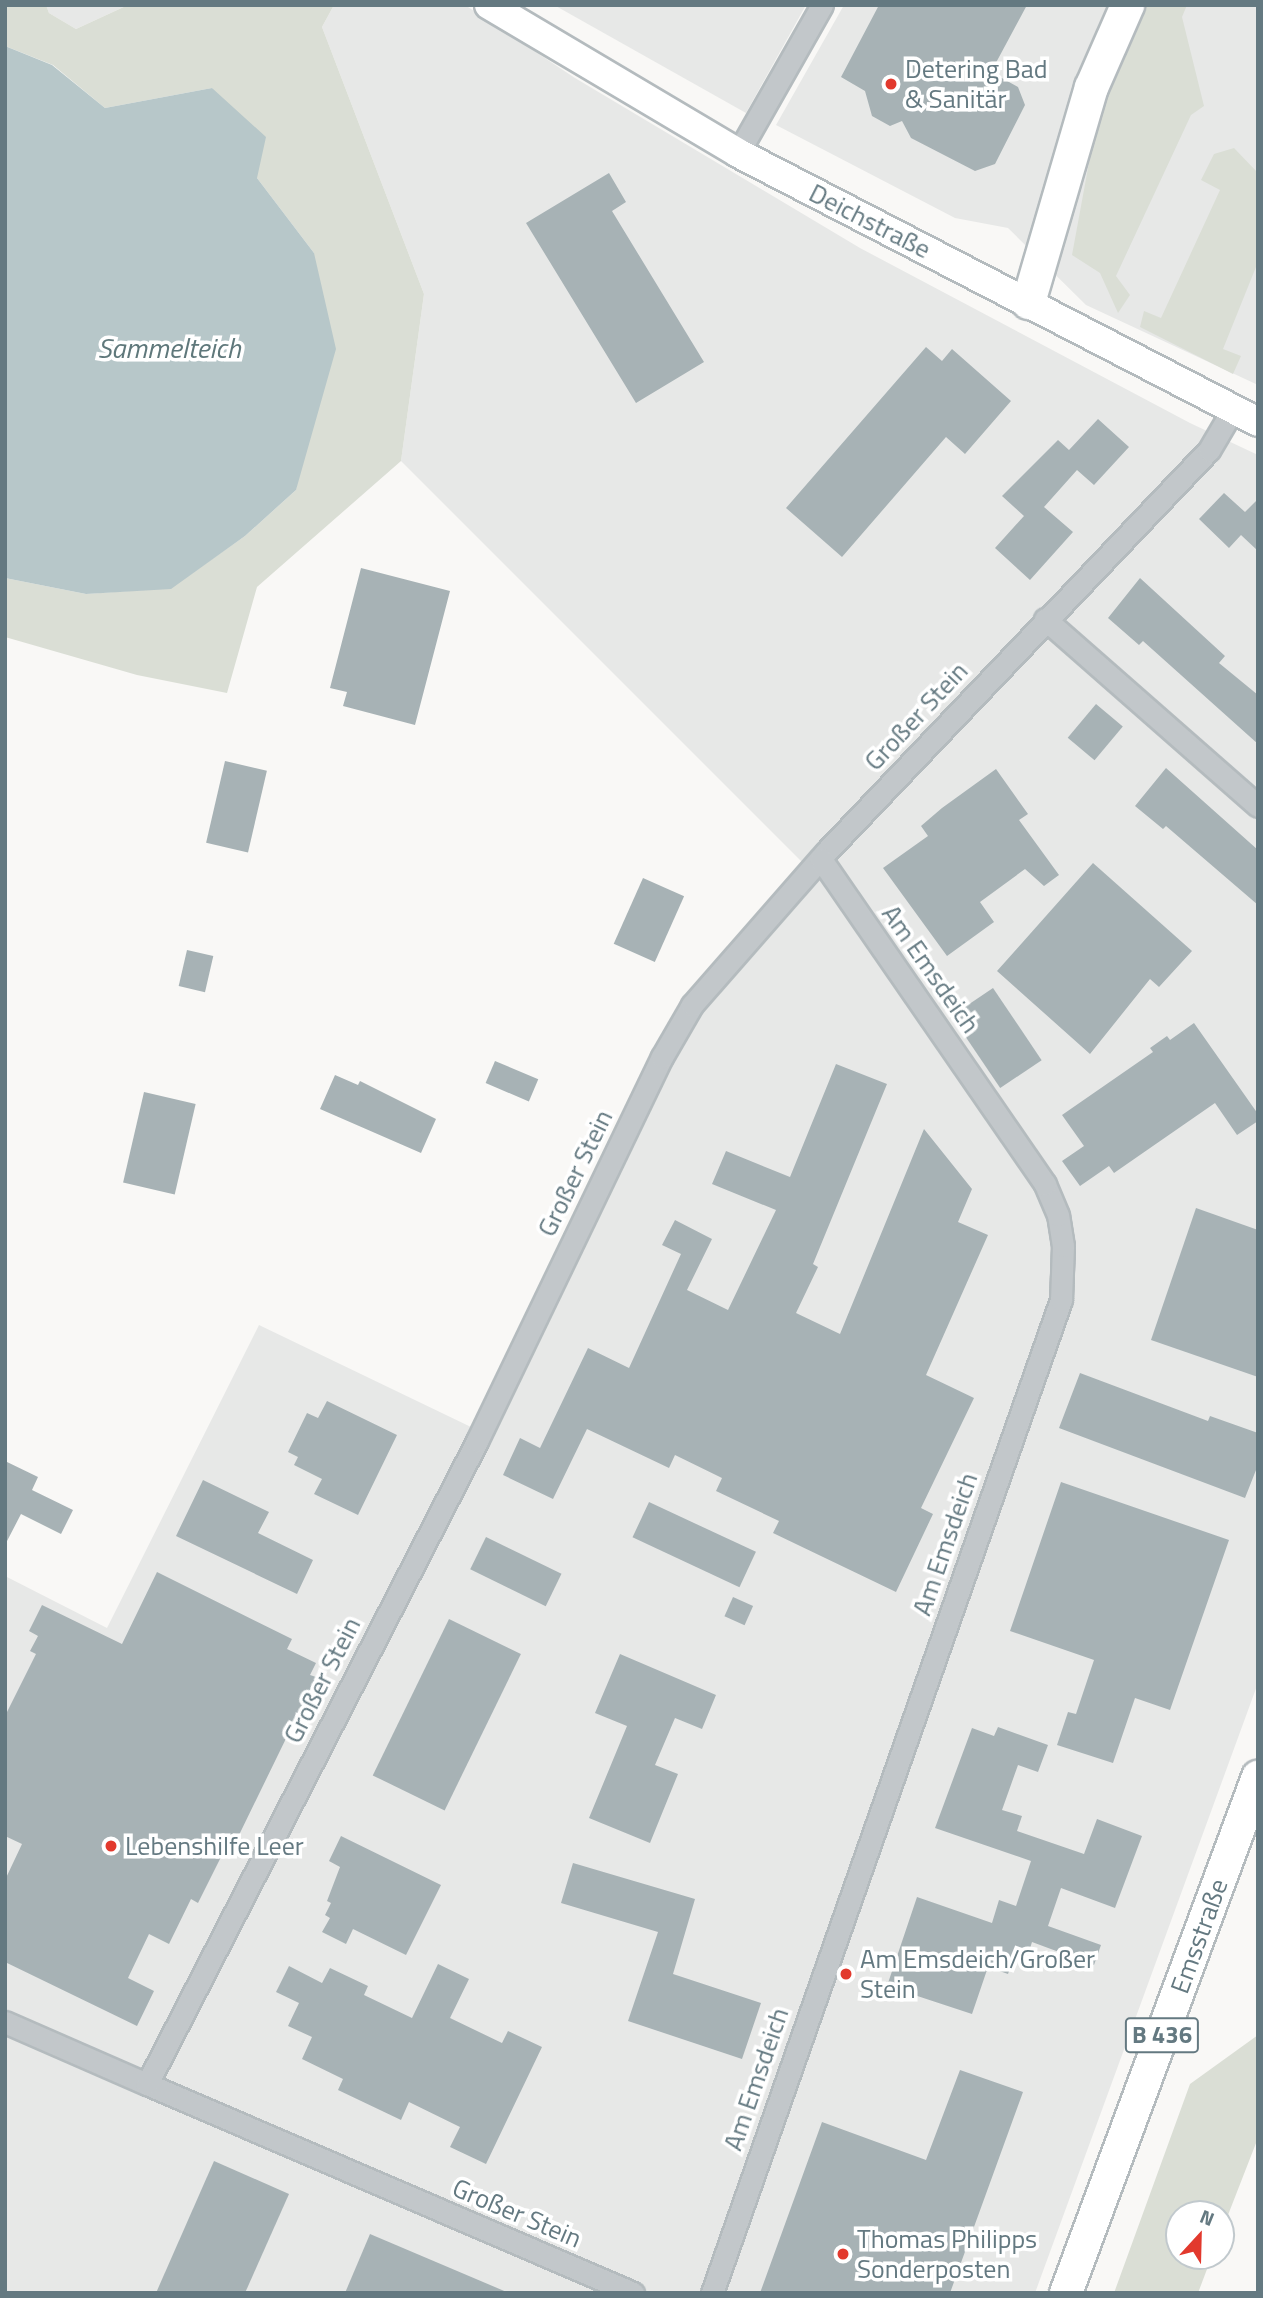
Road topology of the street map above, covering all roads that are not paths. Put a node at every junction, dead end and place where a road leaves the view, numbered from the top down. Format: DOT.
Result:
graph roads {
  1 [pos="489,5"];
  2 [pos="822,5"];
  3 [pos="1127,5"];
  4 [pos="738,153"];
  5 [pos="1028,302"];
  6 [pos="1232,411"];
  7 [pos="1258,422"];
  8 [pos="1045,619"];
  9 [pos="1258,806"];
  10 [pos="821,859"];
  11 [pos="1258,1777"];
  12 [pos="5,2022"];
  13 [pos="147,2084"];
  14 [pos="633,2293"];
  15 [pos="712,2293"];
  16 [pos="1066,2293"];
  1 -- 4 [label="main road, Deichstraße"];
  2 -- 4 [label="street"];
  3 -- 5 [label="highway"];
  4 -- 5 [label="main road, Deichstraße"];
  5 -- 6 [label="main road, Deichstraße"];
  6 -- 7 [label="main road, Deichstraße"];
  6 -- 8 [label="street, Großer Stein"];
  8 -- 9 [label="street"];
  8 -- 10 [label="street, Großer Stein"];
  10 -- 13 [label="street, Großer Stein"];
  10 -- 15 [label="street, Am Emsdeich"];
  11 -- 16 [label="main road, Emsstraße / B 436"];
  12 -- 13 [label="street, Großer Stein"];
  13 -- 14 [label="street, Großer Stein"];
}
